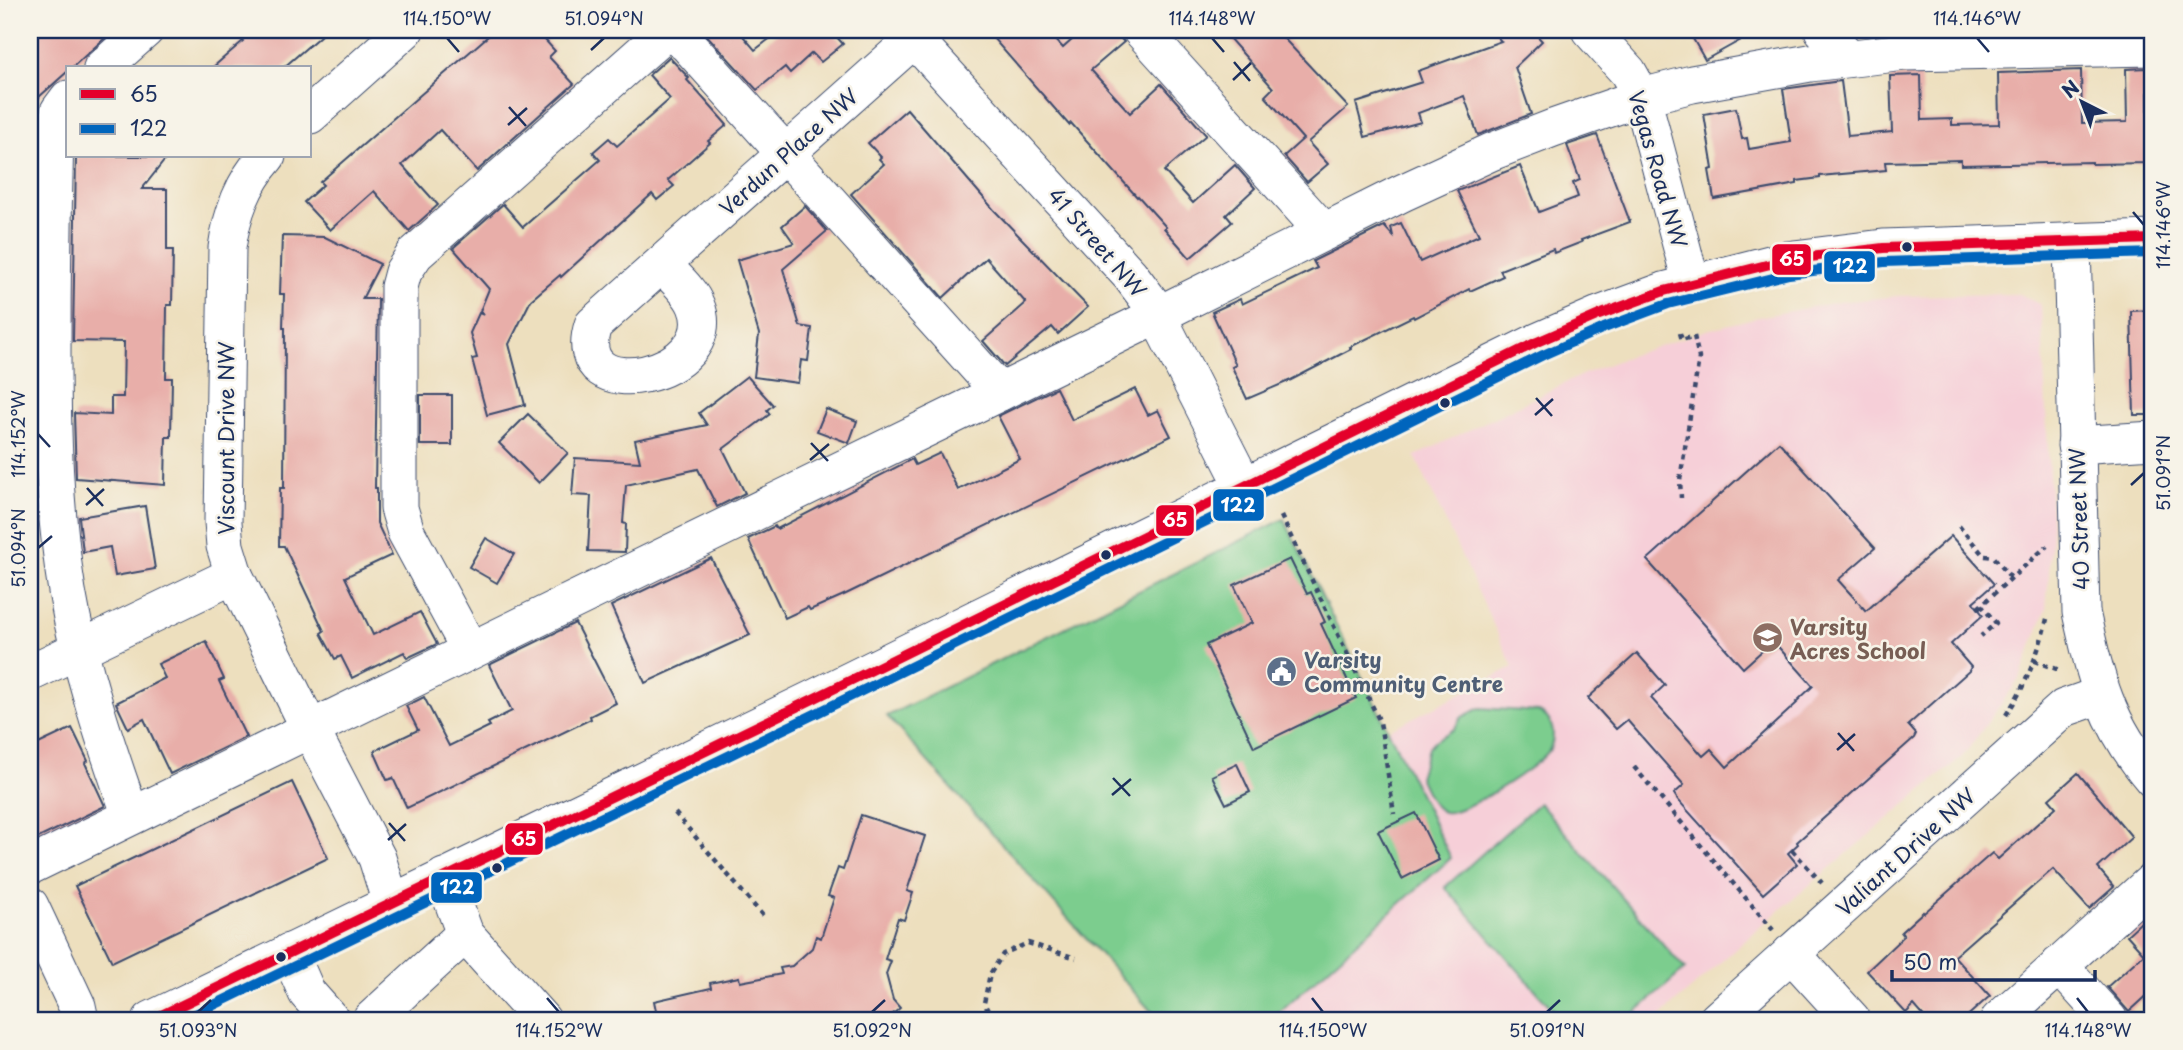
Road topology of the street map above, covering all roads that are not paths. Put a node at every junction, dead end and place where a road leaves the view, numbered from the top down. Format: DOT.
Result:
graph roads {
  1 [pos="145,30"];
  2 [pos="405,30"];
  3 [pos="1141,30"];
  4 [pos="1590,30"];
  5 [pos="1823,30"];
  6 [pos="910,34"];
  7 [pos="2153,47"];
  8 [pos="1849,58"];
  9 [pos="104,66"];
  10 [pos="1642,97"];
  11 [pos="66,102"];
  12 [pos="312,113"];
  13 [pos="786,153"];
  14 [pos="266,158"];
  15 [pos="1324,232"];
  16 [pos="2153,239"];
  17 [pos="2072,241"];
  18 [pos="662,264"];
  19 [pos="1691,282"];
  20 [pos="1158,316"];
  21 [pos="1000,392"];
  22 [pos="2153,440"];
  23 [pos="2076,445"];
  24 [pos="1244,486"];
  25 [pos="234,575"];
  26 [pos="79,649"];
  27 [pos="470,650"];
  28 [pos="30,673"];
  29 [pos="2101,695"];
  30 [pos="310,729"];
  31 [pos="2153,779"];
  32 [pos="131,816"];
  33 [pos="30,866"];
  34 [pos="444,877"];
  35 [pos="2153,881"];
  36 [pos="391,903"];
  37 [pos="30,906"];
  38 [pos="465,934"];
  39 [pos="1783,943"];
  40 [pos="289,952"];
  41 [pos="2059,965"];
  42 [pos="80,1020"];
  43 [pos="151,1020"];
  44 [pos="331,1020"];
  45 [pos="371,1020"];
  46 [pos="542,1020"];
  47 [pos="1717,1020"];
  48 [pos="1852,1020"];
  49 [pos="1999,1020"];
  50 [pos="2109,1020"];
  1 -- 9 [label="street"];
  2 -- 12 [label="street"];
  3 -- 15 [label="street"];
  4 -- 10 [label="street, Vegas Road NW"];
  5 -- 8 [label="street"];
  6 -- 13 [label="street, Verdun Place NW"];
  6 -- 20 [label="street, 41 Street NW"];
  7 -- 8 [label="street"];
  8 -- 10 [label="street"];
  10 -- 15 [label="street"];
  10 -- 19 [label="street, Vegas Road NW"];
  11 -- 26 [label="street"];
  13 -- 18 [label="street, Verdun Place NW"];
  13 -- 21 [label="street"];
  13 -- 27 [label="street"];
  14 -- 25 [label="street, Viscount Drive NW"];
  15 -- 20 [label="street"];
  16 -- 17 [label="street"];
  17 -- 19 [label="street"];
  17 -- 23 [label="street, 40 Street NW"];
  19 -- 24 [label="street"];
  20 -- 21 [label="street"];
  20 -- 24 [label="street, 41 Street NW"];
  21 -- 27 [label="street"];
  22 -- 23 [label="street"];
  23 -- 29 [label="street, 40 Street NW"];
  24 -- 34 [label="street"];
  25 -- 26 [label="street"];
  25 -- 30 [label="street, Viscount Drive NW"];
  26 -- 28 [label="street"];
  26 -- 32 [label="street"];
  27 -- 30 [label="street"];
  29 -- 31 [label="street, 40 Street NW"];
  29 -- 39 [label="street, Valiant Drive NW"];
  30 -- 32 [label="street"];
  30 -- 36 [label="street, Viscount Drive NW"];
  32 -- 33 [label="street"];
  34 -- 36 [label="street"];
  34 -- 38 [label="street"];
  35 -- 41 [label="street"];
  36 -- 40 [label="street"];
  37 -- 42 [label="street"];
  38 -- 45 [label="street"];
  38 -- 46 [label="street"];
  39 -- 47 [label="street, Valiant Drive NW"];
  39 -- 48 [label="street"];
  40 -- 43 [label="street"];
  40 -- 44 [label="street"];
  41 -- 49 [label="street"];
  41 -- 50 [label="street"];
}
